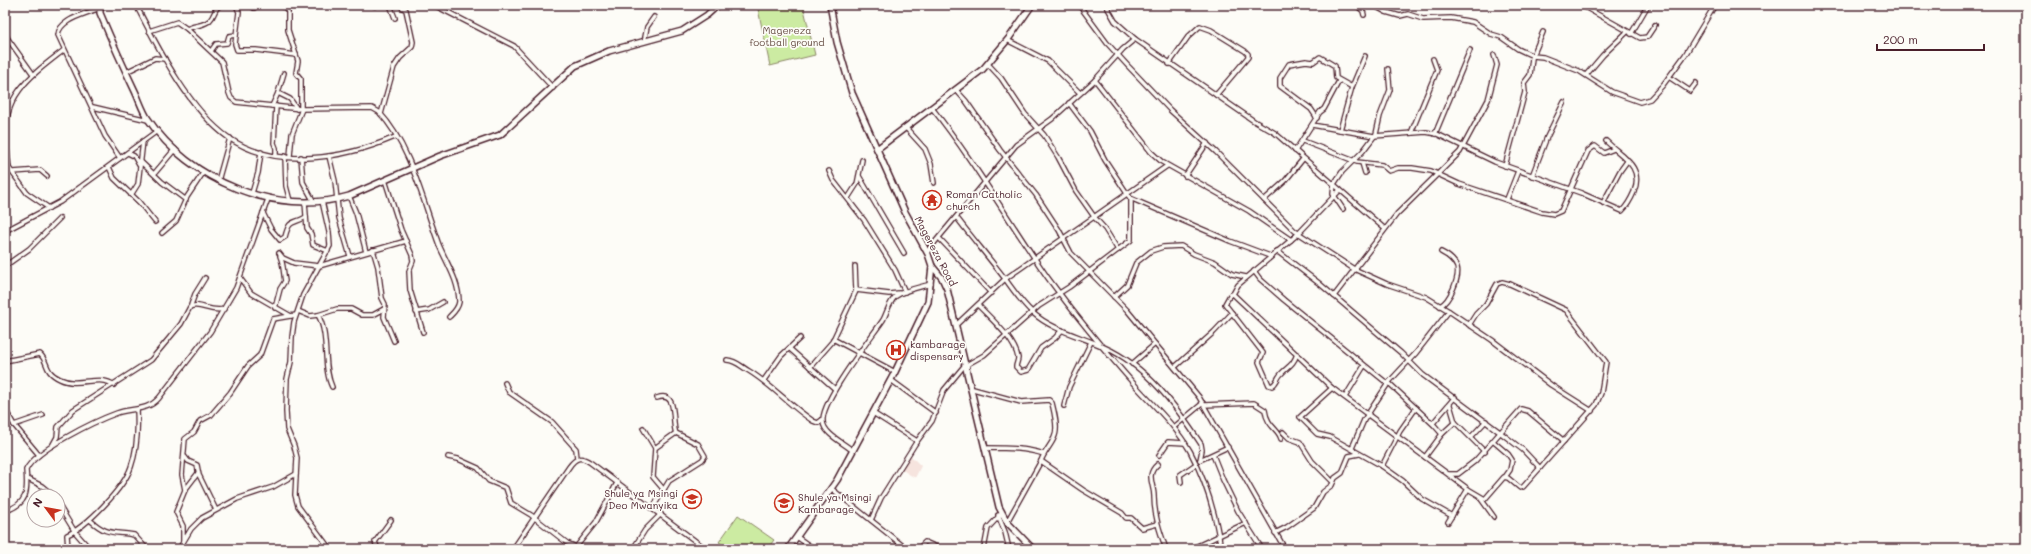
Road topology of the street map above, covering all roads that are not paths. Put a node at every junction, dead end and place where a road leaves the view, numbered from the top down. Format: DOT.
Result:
graph roads {
  1 [pos="136,5"];
  2 [pos="221,5"];
  3 [pos="236,5"];
  4 [pos="282,5"];
  5 [pos="390,5"];
  6 [pos="399,5"];
  7 [pos="434,5"];
  8 [pos="718,5"];
  9 [pos="830,5"];
  10 [pos="1032,5"];
  11 [pos="1079,5"];
  12 [pos="1106,5"];
  13 [pos="1356,5"];
  14 [pos="1374,5"];
  15 [pos="1581,5"];
  16 [pos="1648,5"];
  17 [pos="99,6"];
  18 [pos="1714,6"];
  19 [pos="1364,15"];
  20 [pos="654,17"];
  21 [pos="395,18"];
  22 [pos="5,24"];
  23 [pos="1655,25"];
  24 [pos="187,29"];
  25 [pos="149,31"];
  26 [pos="1542,32"];
  27 [pos="1628,32"];
  28 [pos="1631,34"];
  29 [pos="236,35"];
  30 [pos="1135,39"];
  31 [pos="1007,40"];
  32 [pos="644,42"];
  33 [pos="64,50"];
  34 [pos="1470,50"];
  35 [pos="211,51"];
  36 [pos="296,55"];
  37 [pos="1118,55"];
  38 [pos="1494,55"];
  39 [pos="1365,56"];
  40 [pos="1533,56"];
  41 [pos="165,59"];
  42 [pos="1433,59"];
  43 [pos="988,64"];
  44 [pos="1169,64"];
  45 [pos="1388,69"];
  46 [pos="126,72"];
  47 [pos="284,73"];
  48 [pos="33,74"];
  49 [pos="1586,75"];
  50 [pos="1669,77"];
  51 [pos="1095,80"];
  52 [pos="1339,81"];
  53 [pos="1696,82"];
  54 [pos="1352,87"];
  55 [pos="553,88"];
  56 [pos="956,90"];
  57 [pos="278,93"];
  58 [pos="1080,93"];
  59 [pos="1216,94"];
  60 [pos="5,99"];
  61 [pos="12,102"];
  62 [pos="1564,102"];
  63 [pos="1069,103"];
  64 [pos="274,106"];
  65 [pos="93,107"];
  66 [pos="932,108"];
  67 [pos="300,109"];
  68 [pos="381,114"];
  69 [pos="1317,118"];
  70 [pos="149,120"];
  71 [pos="1312,125"];
  72 [pos="906,128"];
  73 [pos="1039,129"];
  74 [pos="1340,130"];
  75 [pos="157,131"];
  76 [pos="1411,133"];
  77 [pos="1435,134"];
  78 [pos="1374,136"];
  79 [pos="395,137"];
  80 [pos="230,138"];
  81 [pos="143,141"];
  82 [pos="1303,141"];
  83 [pos="1606,141"];
  84 [pos="1207,143"];
  85 [pos="1462,148"];
  86 [pos="175,149"];
  87 [pos="877,149"];
  88 [pos="1614,149"];
  89 [pos="1295,151"];
  90 [pos="128,152"];
  91 [pos="261,152"];
  92 [pos="276,155"];
  93 [pos="285,156"];
  94 [pos="290,156"];
  95 [pos="329,156"];
  96 [pos="302,157"];
  97 [pos="1006,157"];
  98 [pos="120,158"];
  99 [pos="1303,159"];
  100 [pos="862,160"];
  101 [pos="1628,160"];
  102 [pos="1354,161"];
  103 [pos="140,163"];
  104 [pos="1362,163"];
  105 [pos="1167,166"];
  106 [pos="1505,166"];
  107 [pos="109,167"];
  108 [pos="9,168"];
  109 [pos="412,168"];
  110 [pos="829,171"];
  111 [pos="1518,171"];
  112 [pos="13,172"];
  113 [pos="5,173"];
  114 [pos="203,173"];
  115 [pos="1365,173"];
  116 [pos="154,174"];
  117 [pos="1438,174"];
  118 [pos="46,176"];
  119 [pos="859,176"];
  120 [pos="1185,176"];
  121 [pos="1532,176"];
  122 [pos="385,180"];
  123 [pos="218,181"];
  124 [pos="934,183"];
  125 [pos="984,183"];
  126 [pos="1334,184"];
  127 [pos="1340,190"];
  128 [pos="1570,190"];
  129 [pos="252,193"];
  130 [pos="1126,194"];
  131 [pos="131,195"];
  132 [pos="349,196"];
  133 [pos="1334,196"];
  134 [pos="848,198"];
  135 [pos="268,199"];
  136 [pos="1131,199"];
  137 [pos="1507,199"];
  138 [pos="186,200"];
  139 [pos="337,200"];
  140 [pos="1264,200"];
  141 [pos="290,201"];
  142 [pos="322,201"];
  143 [pos="305,202"];
  144 [pos="314,202"];
  145 [pos="1603,203"];
  146 [pos="49,208"];
  147 [pos="1343,209"];
  148 [pos="263,213"];
  149 [pos="1093,216"];
  150 [pos="306,217"];
  151 [pos="60,218"];
  152 [pos="957,218"];
  153 [pos="155,222"];
  154 [pos="1385,230"];
  155 [pos="5,231"];
  156 [pos="162,234"];
  157 [pos="1298,234"];
  158 [pos="940,238"];
  159 [pos="1063,238"];
  160 [pos="1291,240"];
  161 [pos="406,241"];
  162 [pos="373,250"];
  163 [pos="1118,250"];
  164 [pos="1277,251"];
  165 [pos="328,252"];
  166 [pos="366,252"];
  167 [pos="1441,252"];
  168 [pos="904,253"];
  169 [pos="928,254"];
  170 [pos="350,256"];
  171 [pos="1270,256"];
  172 [pos="1034,258"];
  173 [pos="5,266"];
  174 [pos="319,266"];
  175 [pos="855,266"];
  176 [pos="932,266"];
  177 [pos="1354,269"];
  178 [pos="1254,271"];
  179 [pos="1090,272"];
  180 [pos="1247,277"];
  181 [pos="205,278"];
  182 [pos="240,278"];
  183 [pos="1005,279"];
  184 [pos="932,284"];
  185 [pos="856,290"];
  186 [pos="904,292"];
  187 [pos="991,293"];
  188 [pos="1059,293"];
  189 [pos="1233,294"];
  190 [pos="1334,296"];
  191 [pos="1114,297"];
  192 [pos="443,302"];
  193 [pos="978,305"];
  194 [pos="191,306"];
  195 [pos="1440,306"];
  196 [pos="274,308"];
  197 [pos="224,309"];
  198 [pos="384,309"];
  199 [pos="1449,311"];
  200 [pos="416,312"];
  201 [pos="1032,312"];
  202 [pos="1232,313"];
  203 [pos="296,314"];
  204 [pos="318,316"];
  205 [pos="276,317"];
  206 [pos="449,317"];
  207 [pos="956,324"];
  208 [pos="1468,325"];
  209 [pos="1062,330"];
  210 [pos="423,332"];
  211 [pos="1006,335"];
  212 [pos="800,338"];
  213 [pos="833,339"];
  214 [pos="394,341"];
  215 [pos="1091,342"];
  216 [pos="1156,344"];
  217 [pos="1100,346"];
  218 [pos="790,349"];
  219 [pos="860,353"];
  220 [pos="1297,354"];
  221 [pos="727,360"];
  222 [pos="1409,360"];
  223 [pos="5,362"];
  224 [pos="1132,364"];
  225 [pos="1364,366"];
  226 [pos="810,367"];
  227 [pos="1175,367"];
  228 [pos="967,369"];
  229 [pos="895,372"];
  230 [pos="764,380"];
  231 [pos="891,380"];
  232 [pos="505,383"];
  233 [pos="1388,383"];
  234 [pos="114,385"];
  235 [pos="332,387"];
  236 [pos="1332,388"];
  237 [pos="835,389"];
  238 [pos="972,391"];
  239 [pos="1345,397"];
  240 [pos="656,398"];
  241 [pos="1455,398"];
  242 [pos="1204,404"];
  243 [pos="1450,405"];
  244 [pos="1064,406"];
  245 [pos="1416,408"];
  246 [pos="5,409"];
  247 [pos="137,410"];
  248 [pos="1592,411"];
  249 [pos="873,413"];
  250 [pos="936,413"];
  251 [pos="1367,415"];
  252 [pos="43,416"];
  253 [pos="1184,419"];
  254 [pos="822,420"];
  255 [pos="1455,422"];
  256 [pos="1486,422"];
  257 [pos="1433,423"];
  258 [pos="14,425"];
  259 [pos="1174,427"];
  260 [pos="643,428"];
  261 [pos="1283,432"];
  262 [pos="676,433"];
  263 [pos="1501,433"];
  264 [pos="1442,434"];
  265 [pos="1397,436"];
  266 [pos="1471,437"];
  267 [pos="1281,439"];
  268 [pos="917,441"];
  269 [pos="1564,441"];
  270 [pos="1494,442"];
  271 [pos="1185,443"];
  272 [pos="52,446"];
  273 [pos="1228,447"];
  274 [pos="655,448"];
  275 [pos="1352,448"];
  276 [pos="853,451"];
  277 [pos="985,452"];
  278 [pos="1485,452"];
  279 [pos="1044,454"];
  280 [pos="1359,454"];
  281 [pos="39,455"];
  282 [pos="1159,455"];
  283 [pos="1213,455"];
  284 [pos="184,456"];
  285 [pos="448,457"];
  286 [pos="1425,457"];
  287 [pos="577,458"];
  288 [pos="1200,460"];
  289 [pos="1041,461"];
  290 [pos="1195,463"];
  291 [pos="1158,464"];
  292 [pos="1382,466"];
  293 [pos="1540,468"];
  294 [pos="198,473"];
  295 [pos="296,474"];
  296 [pos="1448,474"];
  297 [pos="1505,477"];
  298 [pos="28,479"];
  299 [pos="1181,482"];
  300 [pos="1333,482"];
  301 [pos="617,483"];
  302 [pos="44,488"];
  303 [pos="832,489"];
  304 [pos="1468,489"];
  305 [pos="185,490"];
  306 [pos="664,490"];
  307 [pos="1479,496"];
  308 [pos="652,509"];
  309 [pos="216,510"];
  310 [pos="5,511"];
  311 [pos="661,514"];
  312 [pos="1000,514"];
  313 [pos="1452,516"];
  314 [pos="66,517"];
  315 [pos="534,517"];
  316 [pos="1494,517"];
  317 [pos="90,520"];
  318 [pos="391,520"];
  319 [pos="871,520"];
  320 [pos="1007,522"];
  321 [pos="1246,522"];
  322 [pos="1448,522"];
  323 [pos="1157,524"];
  324 [pos="75,532"];
  325 [pos="1275,533"];
  326 [pos="1219,535"];
  327 [pos="797,537"];
  328 [pos="182,542"];
  329 [pos="576,547"];
  330 [pos="1008,548"];
  331 [pos="68,549"];
  332 [pos="90,549"];
  333 [pos="122,549"];
  334 [pos="147,549"];
  335 [pos="179,549"];
  336 [pos="330,549"];
  337 [pos="378,549"];
  338 [pos="513,549"];
  339 [pos="580,549"];
  340 [pos="633,549"];
  341 [pos="706,549"];
  342 [pos="788,549"];
  343 [pos="814,549"];
  344 [pos="906,549"];
  345 [pos="918,549"];
  346 [pos="941,549"];
  347 [pos="984,549"];
  348 [pos="1033,549"];
  349 [pos="1166,549"];
  350 [pos="1191,549"];
  351 [pos="1221,549"];
  352 [pos="1262,549"];
  353 [pos="1285,549"];
  1 -- 25 [label="street"];
  2 -- 24 [label="street"];
  3 -- 29 [label="street"];
  4 -- 36 [label="street"];
  5 -- 21 [label="street"];
  6 -- 68 [label="street"];
  7 -- 55 [label="street"];
  8 -- 32 [label="street"];
  9 -- 87 [label="street, Magereza Road"];
  10 -- 31 [label="street"];
  11 -- 37 [label="street"];
  12 -- 30 [label="street"];
  13 -- 19 [label="street"];
  14 -- 40 [label="street"];
  15 -- 27 [label="street"];
  16 -- 28 [label="street"];
  17 -- 33 [label="street"];
  17 -- 46 [label="street"];
  18 -- 50 [label="street"];
  20 -- 32 [label="street"];
  22 -- 48 [label="street"];
  23 -- 28 [label="street"];
  24 -- 25 [label="street"];
  24 -- 35 [label="street"];
  25 -- 41 [label="street"];
  26 -- 40 [label="street"];
  27 -- 28 [label="street"];
  27 -- 49 [label="street"];
  29 -- 35 [label="street"];
  29 -- 36 [label="street"];
  30 -- 37 [label="street"];
  30 -- 44 [label="street"];
  31 -- 43 [label="street"];
  31 -- 58 [label="street"];
  32 -- 55 [label="street"];
  33 -- 48 [label="street"];
  33 -- 65 [label="street"];
  34 -- 77 [label="street"];
  35 -- 64 [label="street"];
  36 -- 67 [label="street"];
  37 -- 51 [label="street"];
  37 -- 84 [label="street"];
  38 -- 85 [label="street"];
  39 -- 54 [label="street"];
  40 -- 49 [label="street"];
  40 -- 106 [label="street"];
  41 -- 46 [label="street"];
  41 -- 80 [label="street"];
  42 -- 76 [label="street"];
  43 -- 56 [label="street"];
  43 -- 73 [label="street"];
  44 -- 59 [label="street"];
  44 -- 59 [label="street"];
  45 -- 78 [label="street"];
  46 -- 70 [label="street"];
  47 -- 57 [label="street"];
  48 -- 61 [label="street"];
  49 -- 50 [label="street"];
  50 -- 53 [label="street"];
  51 -- 58 [label="street"];
  51 -- 105 [label="street"];
  52 -- 54 [label="street"];
  52 -- 69 [label="street"];
  52 -- 69 [label="street"];
  54 -- 74 [label="street"];
  55 -- 109 [label="street"];
  56 -- 66 [label="street"];
  56 -- 97 [label="street"];
  57 -- 64 [label="street"];
  57 -- 67 [label="street"];
  58 -- 63 [label="street"];
  59 -- 89 [label="street"];
  60 -- 61 [label="street"];
  61 -- 108 [label="street"];
  62 -- 121 [label="street"];
  63 -- 73 [label="street"];
  63 -- 130 [label="street"];
  64 -- 67 [label="street"];
  64 -- 92 [label="street"];
  65 -- 70 [label="street"];
  65 -- 98 [label="street"];
  66 -- 72 [label="street"];
  66 -- 125 [label="street"];
  67 -- 68 [label="street"];
  67 -- 94 [label="street"];
  68 -- 79 [label="street"];
  69 -- 71 [label="street"];
  70 -- 75 [label="street"];
  71 -- 74 [label="street"];
  71 -- 82 [label="street"];
  72 -- 87 [label="street"];
  72 -- 124 [label="street"];
  73 -- 97 [label="street"];
  73 -- 149 [label="street"];
  74 -- 78 [label="street"];
  75 -- 81 [label="street"];
  75 -- 86 [label="street"];
  76 -- 77 [label="street"];
  76 -- 78 [label="street"];
  77 -- 85 [label="street"];
  78 -- 102 [label="street"];
  79 -- 95 [label="street"];
  79 -- 109 [label="street"];
  80 -- 91 [label="street"];
  80 -- 123 [label="street"];
  81 -- 90 [label="street"];
  81 -- 103 [label="street"];
  82 -- 89 [label="street"];
  82 -- 102 [label="street"];
  83 -- 88 [label="street"];
  84 -- 120 [label="street"];
  84 -- 140 [label="street"];
  85 -- 106 [label="street"];
  85 -- 117 [label="street"];
  86 -- 114 [label="street"];
  86 -- 116 [label="street"];
  87 -- 169 [label="street, Magereza Road"];
  88 -- 101 [label="street"];
  88 -- 128 [label="street"];
  89 -- 99 [label="street"];
  90 -- 98 [label="street"];
  90 -- 103 [label="street"];
  91 -- 92 [label="street"];
  91 -- 129 [label="street"];
  92 -- 93 [label="street"];
  93 -- 94 [label="street"];
  93 -- 141 [label="street"];
  94 -- 96 [label="street"];
  95 -- 96 [label="street"];
  95 -- 139 [label="street"];
  96 -- 144 [label="street"];
  97 -- 125 [label="street"];
  97 -- 159 [label="street"];
  98 -- 107 [label="street"];
  99 -- 126 [label="street"];
  99 -- 140 [label="street"];
  100 -- 119 [label="street"];
  101 -- 145 [label="street"];
  101 -- 145 [label="street"];
  102 -- 104 [label="street"];
  102 -- 126 [label="street"];
  103 -- 116 [label="street"];
  103 -- 131 [label="street"];
  104 -- 115 [label="street"];
  104 -- 117 [label="street"];
  105 -- 120 [label="street"];
  105 -- 130 [label="street"];
  106 -- 111 [label="street"];
  107 -- 131 [label="street"];
  107 -- 146 [label="street"];
  108 -- 112 [label="street"];
  108 -- 113 [label="street"];
  109 -- 122 [label="street"];
  109 -- 206 [label="street"];
  110 -- 134 [label="street"];
  111 -- 121 [label="street"];
  111 -- 137 [label="street"];
  112 -- 118 [label="street"];
  112 -- 146 [label="street"];
  114 -- 123 [label="street"];
  114 -- 138 [label="street"];
  116 -- 138 [label="street"];
  117 -- 137 [label="street"];
  117 -- 154 [label="street"];
  119 -- 134 [label="street"];
  119 -- 168 [label="street"];
  120 -- 160 [label="street"];
  121 -- 128 [label="street"];
  122 -- 132 [label="street"];
  122 -- 161 [label="street"];
  123 -- 129 [label="street"];
  125 -- 152 [label="street"];
  125 -- 172 [label="street"];
  126 -- 127 [label="street"];
  126 -- 133 [label="street"];
  127 -- 133 [label="street"];
  127 -- 154 [label="street"];
  128 -- 137 [label="street"];
  128 -- 145 [label="street"];
  129 -- 135 [label="street"];
  130 -- 136 [label="street"];
  130 -- 149 [label="street"];
  131 -- 153 [label="street"];
  132 -- 139 [label="street"];
  132 -- 166 [label="street"];
  133 -- 147 [label="street"];
  133 -- 157 [label="street"];
  134 -- 186 [label="street"];
  135 -- 141 [label="street"];
  135 -- 148 [label="street"];
  136 -- 163 [label="street"];
  136 -- 171 [label="street"];
  138 -- 156 [label="street"];
  139 -- 142 [label="street"];
  139 -- 170 [label="street"];
  140 -- 157 [label="street"];
  141 -- 143 [label="street"];
  142 -- 144 [label="street"];
  142 -- 165 [label="street"];
  143 -- 144 [label="street"];
  143 -- 150 [label="street"];
  146 -- 155 [label="street"];
  148 -- 150 [label="street"];
  148 -- 182 [label="street"];
  149 -- 159 [label="street"];
  149 -- 163 [label="street"];
  150 -- 165 [label="street"];
  151 -- 173 [label="street"];
  152 -- 158 [label="street"];
  152 -- 183 [label="street"];
  154 -- 177 [label="street"];
  157 -- 160 [label="street"];
  157 -- 177 [label="street"];
  158 -- 169 [label="street"];
  158 -- 187 [label="street"];
  159 -- 172 [label="street"];
  159 -- 179 [label="street"];
  160 -- 164 [label="street"];
  161 -- 162 [label="street"];
  161 -- 200 [label="street"];
  162 -- 166 [label="street"];
  162 -- 198 [label="street"];
  163 -- 179 [label="street"];
  164 -- 171 [label="street"];
  164 -- 190 [label="street"];
  165 -- 174 [label="street"];
  166 -- 170 [label="street"];
  167 -- 195 [label="street"];
  169 -- 176 [label="street, Magereza Road"];
  170 -- 174 [label="street"];
  171 -- 178 [label="street"];
  172 -- 183 [label="street"];
  172 -- 188 [label="street"];
  174 -- 196 [label="street"];
  174 -- 203 [label="street"];
  175 -- 185 [label="street"];
  176 -- 184 [label="street"];
  176 -- 207 [label="street, Magereza Road"];
  177 -- 190 [label="street"];
  177 -- 195 [label="street"];
  178 -- 180 [label="street"];
  178 -- 225 [label="street"];
  179 -- 188 [label="street"];
  179 -- 191 [label="street"];
  180 -- 189 [label="street"];
  180 -- 191 [label="street"];
  181 -- 194 [label="street"];
  182 -- 196 [label="street"];
  182 -- 197 [label="street"];
  183 -- 187 [label="street"];
  183 -- 201 [label="street"];
  184 -- 186 [label="street"];
  184 -- 229 [label="street"];
  185 -- 186 [label="street"];
  185 -- 213 [label="street"];
  186 -- 219 [label="street"];
  187 -- 193 [label="street"];
  188 -- 201 [label="street"];
  188 -- 217 [label="street"];
  189 -- 202 [label="street"];
  189 -- 220 [label="street"];
  190 -- 222 [label="street"];
  191 -- 216 [label="street"];
  192 -- 200 [label="street"];
  193 -- 207 [label="street"];
  193 -- 211 [label="street"];
  194 -- 197 [label="street"];
  194 -- 234 [label="street"];
  195 -- 199 [label="street"];
  196 -- 203 [label="street"];
  196 -- 205 [label="street"];
  197 -- 247 [label="street"];
  198 -- 204 [label="street"];
  198 -- 214 [label="street"];
  199 -- 208 [label="street"];
  199 -- 222 [label="street"];
  200 -- 210 [label="street"];
  201 -- 209 [label="street"];
  201 -- 211 [label="street"];
  202 -- 220 [label="street"];
  202 -- 227 [label="street"];
  203 -- 204 [label="street"];
  203 -- 205 [label="street"];
  203 -- 295 [label="street"];
  204 -- 235 [label="street"];
  205 -- 284 [label="street"];
  207 -- 228 [label="street, Magereza Road"];
  208 -- 248 [label="street"];
  208 -- 248 [label="street"];
  209 -- 211 [label="street"];
  209 -- 215 [label="street"];
  211 -- 228 [label="street"];
  212 -- 218 [label="street"];
  213 -- 219 [label="street"];
  213 -- 226 [label="street"];
  215 -- 217 [label="street"];
  215 -- 244 [label="street"];
  216 -- 224 [label="street"];
  216 -- 227 [label="street"];
  217 -- 224 [label="street"];
  217 -- 259 [label="street"];
  218 -- 226 [label="street"];
  218 -- 230 [label="street"];
  219 -- 229 [label="street"];
  219 -- 237 [label="street"];
  220 -- 236 [label="street"];
  221 -- 230 [label="street"];
  222 -- 233 [label="street"];
  222 -- 241 [label="street"];
  223 -- 234 [label="street"];
  224 -- 253 [label="street"];
  225 -- 233 [label="street"];
  225 -- 239 [label="street"];
  226 -- 237 [label="street"];
  227 -- 242 [label="street"];
  228 -- 238 [label="street, Magereza Road"];
  228 -- 250 [label="street"];
  229 -- 231 [label="street"];
  230 -- 254 [label="street"];
  231 -- 249 [label="street"];
  231 -- 250 [label="street"];
  232 -- 287 [label="street"];
  233 -- 245 [label="street"];
  233 -- 251 [label="street"];
  234 -- 272 [label="street"];
  236 -- 239 [label="street"];
  236 -- 275 [label="street"];
  237 -- 254 [label="street"];
  238 -- 277 [label="street, Magereza Road"];
  238 -- 279 [label="street"];
  239 -- 251 [label="street"];
  240 -- 262 [label="street"];
  241 -- 243 [label="street"];
  241 -- 256 [label="street"];
  242 -- 253 [label="street"];
  242 -- 267 [label="street"];
  242 -- 273 [label="street"];
  243 -- 255 [label="street"];
  243 -- 257 [label="street"];
  245 -- 257 [label="street"];
  245 -- 265 [label="street"];
  246 -- 258 [label="street"];
  247 -- 272 [label="street"];
  247 -- 317 [label="street"];
  248 -- 269 [label="street"];
  249 -- 268 [label="street"];
  249 -- 276 [label="street"];
  250 -- 268 [label="street"];
  251 -- 265 [label="street"];
  251 -- 275 [label="street"];
  252 -- 258 [label="street"];
  253 -- 259 [label="street"];
  253 -- 288 [label="street"];
  254 -- 276 [label="street"];
  255 -- 264 [label="street"];
  255 -- 266 [label="street"];
  256 -- 263 [label="street"];
  256 -- 266 [label="street"];
  257 -- 264 [label="street"];
  258 -- 281 [label="street"];
  259 -- 271 [label="street"];
  260 -- 274 [label="street"];
  261 -- 300 [label="street"];
  262 -- 274 [label="street"];
  262 -- 306 [label="street"];
  263 -- 269 [label="street"];
  263 -- 270 [label="street"];
  263 -- 293 [label="street"];
  264 -- 286 [label="street"];
  265 -- 286 [label="street"];
  265 -- 292 [label="street"];
  266 -- 278 [label="street"];
  268 -- 319 [label="street"];
  269 -- 293 [label="street"];
  270 -- 278 [label="street"];
  270 -- 297 [label="street"];
  271 -- 282 [label="street"];
  271 -- 290 [label="street"];
  272 -- 281 [label="street"];
  273 -- 283 [label="street"];
  273 -- 325 [label="street"];
  274 -- 306 [label="street"];
  275 -- 280 [label="street"];
  276 -- 303 [label="street"];
  277 -- 279 [label="street"];
  277 -- 312 [label="street, Magereza Road"];
  278 -- 296 [label="street"];
  279 -- 289 [label="street"];
  280 -- 292 [label="street"];
  280 -- 300 [label="street"];
  281 -- 298 [label="street"];
  283 -- 288 [label="street"];
  283 -- 321 [label="street"];
  284 -- 294 [label="street"];
  284 -- 305 [label="street"];
  285 -- 315 [label="street"];
  286 -- 296 [label="street"];
  287 -- 301 [label="street"];
  287 -- 315 [label="street"];
  288 -- 290 [label="street"];
  289 -- 320 [label="street"];
  289 -- 323 [label="street"];
  290 -- 299 [label="street"];
  290 -- 326 [label="street"];
  291 -- 323 [label="street"];
  292 -- 313 [label="street"];
  293 -- 297 [label="street"];
  294 -- 305 [label="street"];
  294 -- 309 [label="street"];
  295 -- 309 [label="street"];
  295 -- 336 [label="street"];
  296 -- 304 [label="street"];
  297 -- 307 [label="street"];
  298 -- 302 [label="street"];
  298 -- 310 [label="street"];
  300 -- 325 [label="street"];
  301 -- 308 [label="street"];
  301 -- 329 [label="street"];
  303 -- 319 [label="street"];
  303 -- 327 [label="street"];
  304 -- 307 [label="street"];
  304 -- 313 [label="street"];
  305 -- 328 [label="street"];
  306 -- 308 [label="street"];
  307 -- 316 [label="street"];
  308 -- 311 [label="street"];
  309 -- 328 [label="street"];
  311 -- 340 [label="street"];
  311 -- 341 [label="street"];
  312 -- 320 [label="street, Magereza Road"];
  312 -- 330 [label="street"];
  312 -- 347 [label="street"];
  313 -- 322 [label="street"];
  314 -- 324 [label="street"];
  315 -- 329 [label="street"];
  315 -- 338 [label="street"];
  317 -- 324 [label="street"];
  317 -- 334 [label="street"];
  318 -- 337 [label="street"];
  319 -- 344 [label="street"];
  320 -- 348 [label="street, Magereza Road"];
  321 -- 326 [label="street"];
  321 -- 352 [label="street"];
  323 -- 349 [label="street"];
  324 -- 331 [label="street"];
  324 -- 332 [label="street"];
  325 -- 353 [label="street"];
  326 -- 350 [label="street"];
  326 -- 351 [label="street"];
  327 -- 342 [label="street"];
  327 -- 343 [label="street"];
  328 -- 335 [label="street"];
  329 -- 339 [label="street"];
  333 -- 334 [label="street"];
  345 -- 346 [label="street"];
}
